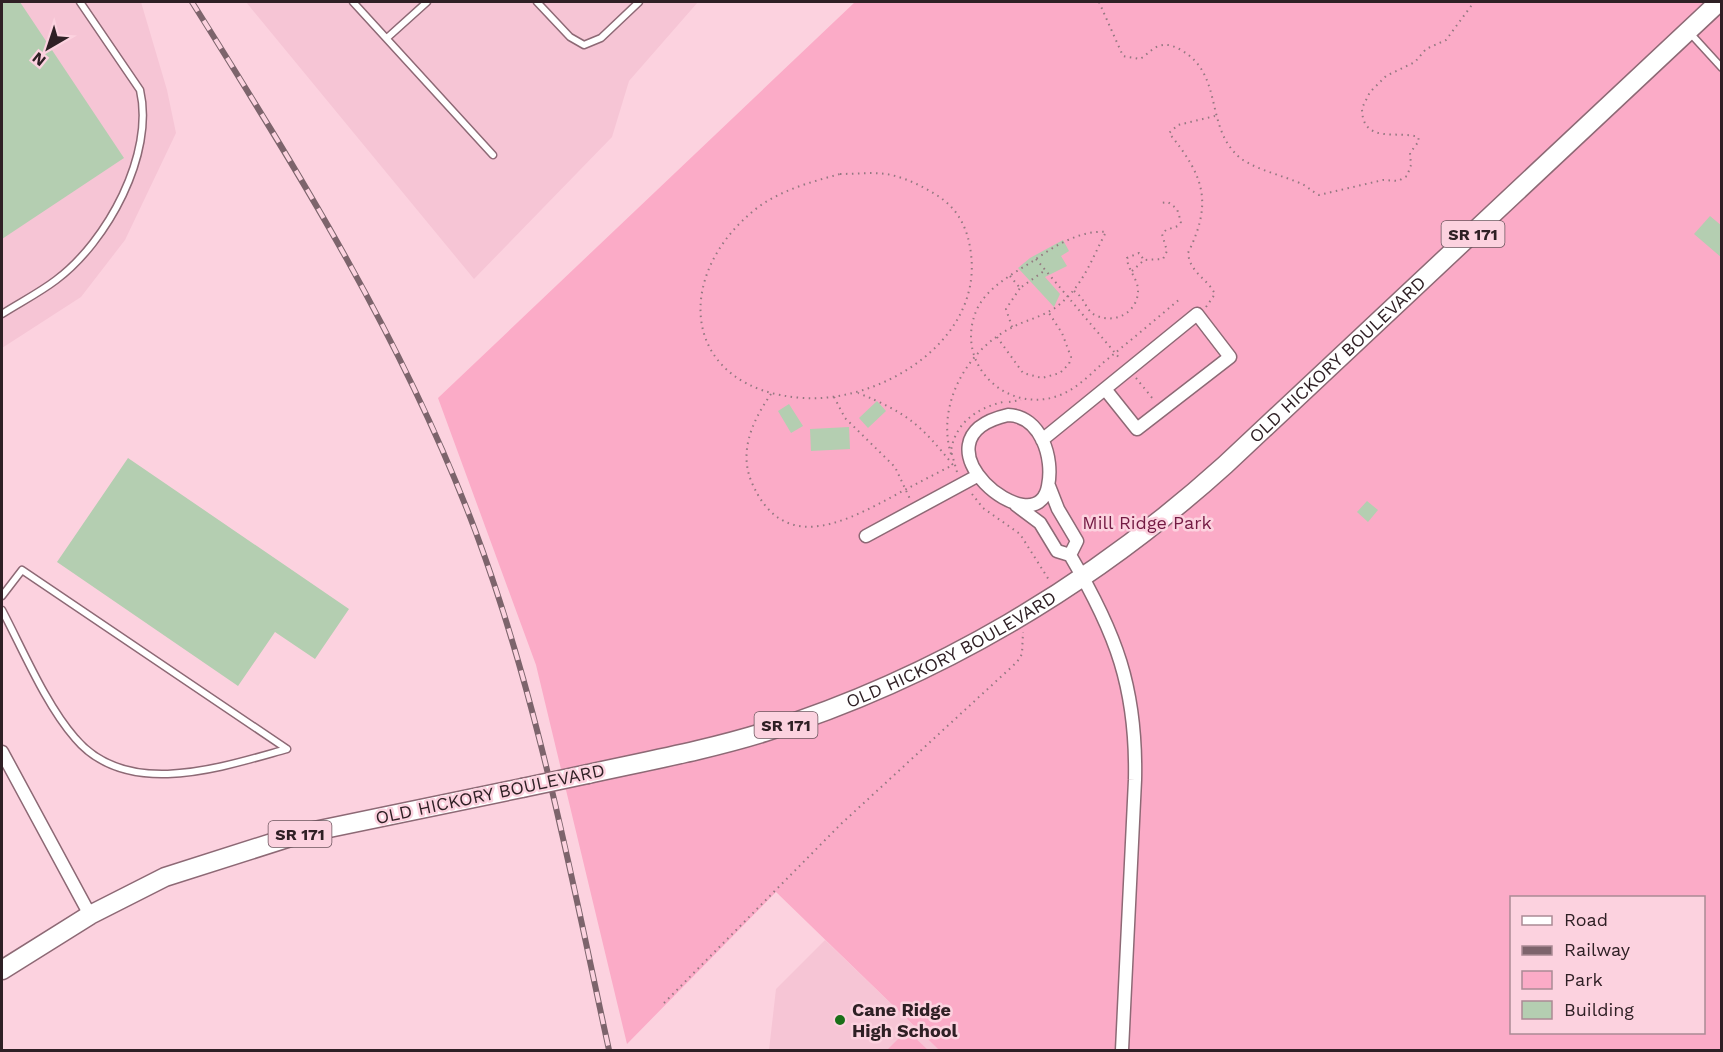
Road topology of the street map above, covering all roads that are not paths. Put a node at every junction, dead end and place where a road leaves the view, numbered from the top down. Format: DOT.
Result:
graph roads {
  1 [pos="80,2"];
  2 [pos="353,2"];
  3 [pos="427,2"];
  4 [pos="537,2"];
  5 [pos="639,2"];
  6 [pos="1719,2"];
  7 [pos="1688,30"];
  8 [pos="387,38"];
  9 [pos="1722,68"];
  10 [pos="494,154"];
  11 [pos="2,314"];
  12 [pos="1105,389"];
  13 [pos="1042,440"];
  14 [pos="977,476"];
  15 [pos="1048,486"];
  16 [pos="1016,505"];
  17 [pos="866,536"];
  18 [pos="1070,555"];
  19 [pos="1084,578"];
  20 [pos="2,596"];
  21 [pos="2,610"];
  22 [pos="2,752"];
  23 [pos="90,915"];
  24 [pos="2,970"];
  25 [pos="1122,1050"];
  1 -- 11 [label="lane"];
  2 -- 8 [label="lane"];
  3 -- 8 [label="lane"];
  4 -- 5 [label="lane"];
  6 -- 7 [label="main road, OLD HICKORY BOULEVARD / SR 171"];
  7 -- 9 [label="lane"];
  7 -- 19 [label="main road, OLD HICKORY BOULEVARD / SR 171"];
  8 -- 10 [label="lane"];
  12 -- 12 [label="street"];
  12 -- 13 [label="street"];
  13 -- 14 [label="street"];
  13 -- 15 [label="street"];
  14 -- 16 [label="street"];
  14 -- 17 [label="street"];
  15 -- 16 [label="street"];
  15 -- 18 [label="street"];
  16 -- 18 [label="street"];
  18 -- 19 [label="street"];
  19 -- 23 [label="main road, OLD HICKORY BOULEVARD / SR 171, bridge"];
  19 -- 25 [label="street"];
  20 -- 21 [label="lane"];
  22 -- 23 [label="street"];
  23 -- 24 [label="main road, OLD HICKORY BOULEVARD / SR 171"];
}
